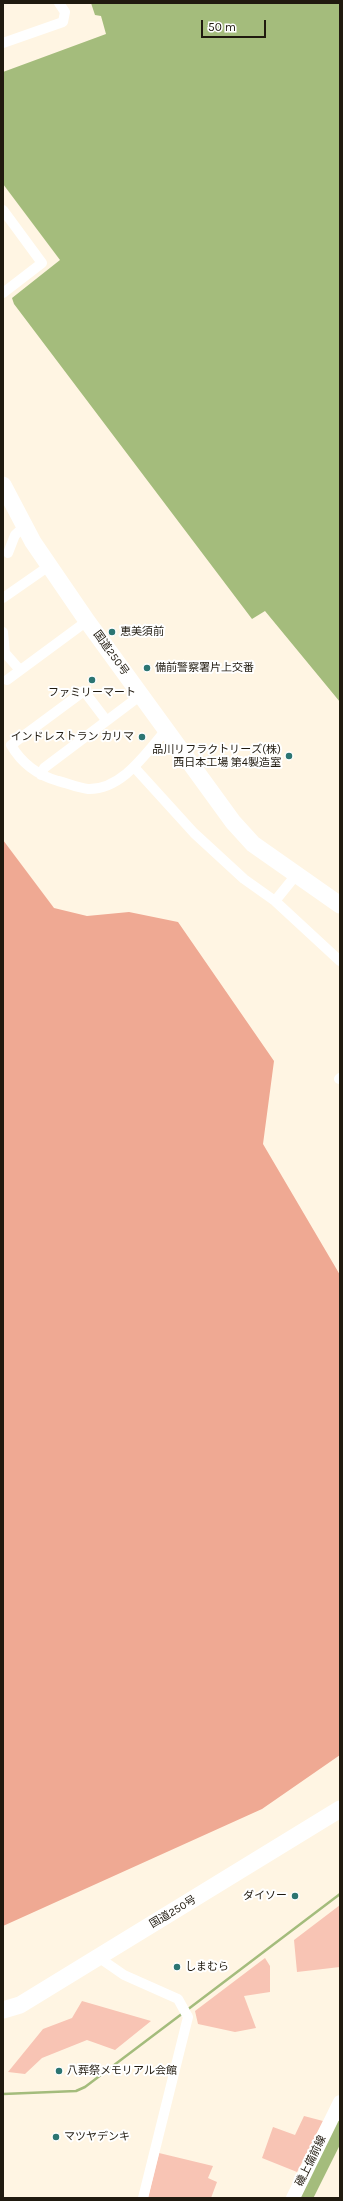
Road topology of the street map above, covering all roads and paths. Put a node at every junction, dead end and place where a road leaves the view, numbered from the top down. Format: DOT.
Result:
graph roads {
  1 [pos="59,3"];
  2 [pos="3,43"];
  3 [pos="3,210"];
  4 [pos="3,293"];
  5 [pos="3,485"];
  6 [pos="25,526"];
  7 [pos="8,553"];
  8 [pos="49,566"];
  9 [pos="3,598"];
  10 [pos="87,621"];
  11 [pos="3,632"];
  12 [pos="20,670"];
  13 [pos="7,680"];
  14 [pos="141,695"];
  15 [pos="106,720"];
  16 [pos="166,730"];
  17 [pos="134,767"];
  18 [pos="41,775"];
  19 [pos="296,875"];
  20 [pos="275,901"];
  21 [pos="340,905"];
  22 [pos="340,961"];
  23 [pos="340,1809"];
  24 [pos="98,1957"];
  25 [pos="3,2010"];
  26 [pos="340,2102"];
  27 [pos="143,2198"];
  28 [pos="293,2198"];
  1 -- 2 [label="street"];
  3 -- 4 [label="street"];
  5 -- 6 [label="highway, 国道250号"];
  6 -- 7 [label="street"];
  6 -- 8 [label="highway, 国道250号"];
  8 -- 9 [label="street"];
  8 -- 10 [label="highway, 国道250号"];
  10 -- 12 [label="street"];
  10 -- 14 [label="highway, 国道250号"];
  11 -- 12 [label="street"];
  12 -- 13 [label="street"];
  14 -- 15 [label="street"];
  14 -- 16 [label="highway, 国道250号"];
  15 -- 18 [label="street"];
  15 -- 18 [label="street"];
  16 -- 17 [label="street"];
  16 -- 19 [label="highway, 国道250号"];
  17 -- 18 [label="street"];
  17 -- 20 [label="street"];
  19 -- 20 [label="street"];
  19 -- 21 [label="highway, 国道250号"];
  20 -- 22 [label="street"];
  23 -- 24 [label="highway, 国道250号"];
  24 -- 25 [label="highway, 国道250号"];
  24 -- 27 [label="street"];
  26 -- 28 [label="main road, 磯上備前線"];
}
